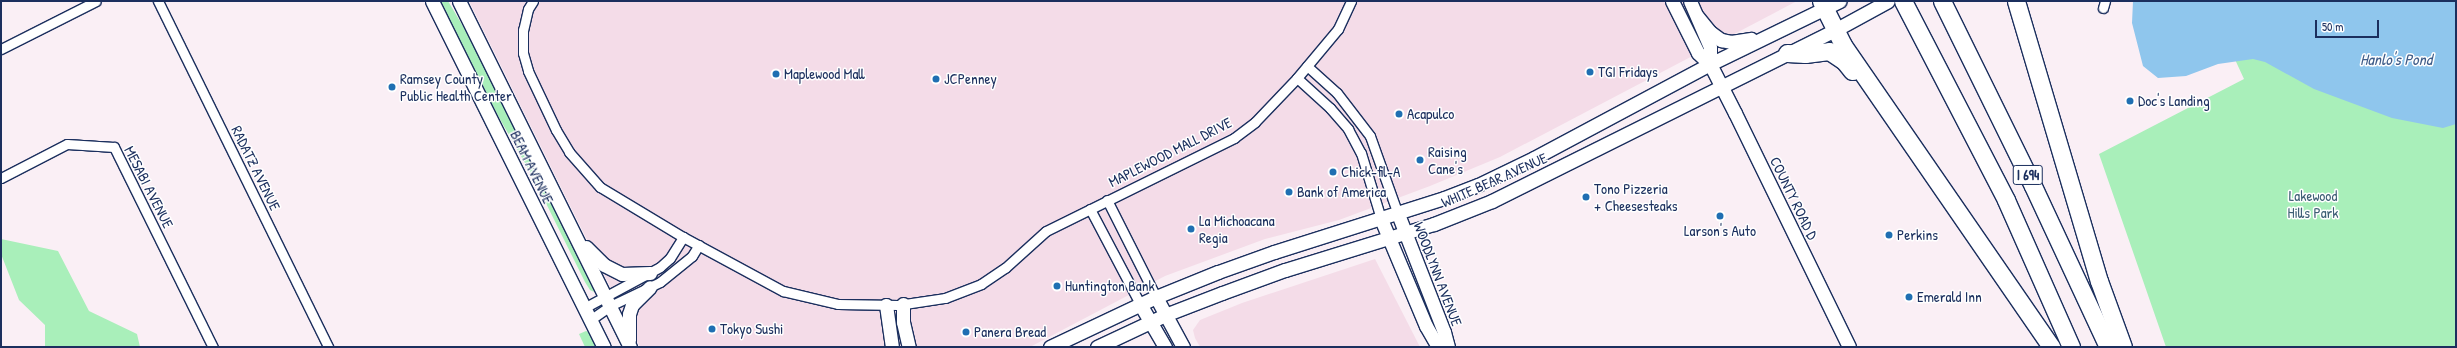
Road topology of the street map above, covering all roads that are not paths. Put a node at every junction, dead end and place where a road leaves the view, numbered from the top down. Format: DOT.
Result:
graph roads {
  1 [pos="96,1"];
  2 [pos="158,1"];
  3 [pos="432,1"];
  4 [pos="459,1"];
  5 [pos="533,1"];
  6 [pos="1351,1"];
  7 [pos="1672,1"];
  8 [pos="1690,1"];
  9 [pos="1840,1"];
  10 [pos="1888,1"];
  11 [pos="1903,1"];
  12 [pos="2016,1"];
  13 [pos="2024,1"];
  14 [pos="1943,3"];
  15 [pos="1823,5"];
  16 [pos="1697,16"];
  17 [pos="1835,30"];
  18 [pos="1762,38"];
  19 [pos="1,49"];
  20 [pos="1787,53"];
  21 [pos="1710,64"];
  22 [pos="1307,66"];
  23 [pos="1297,78"];
  24 [pos="1721,86"];
  25 [pos="1886,108"];
  26 [pos="2061,154"];
  27 [pos="1,178"];
  28 [pos="1107,200"];
  29 [pos="1090,209"];
  30 [pos="1398,214"];
  31 [pos="1381,219"];
  32 [pos="1404,233"];
  33 [pos="576,236"];
  34 [pos="683,236"];
  35 [pos="1387,239"];
  36 [pos="699,245"];
  37 [pos="650,273"];
  38 [pos="650,287"];
  39 [pos="1156,296"];
  40 [pos="607,301"];
  41 [pos="886,304"];
  42 [pos="903,304"];
  43 [pos="1140,304"];
  44 [pos="587,314"];
  45 [pos="1165,315"];
  46 [pos="1149,322"];
  47 [pos="630,346"];
  48 [pos="213,347"];
  49 [pos="328,347"];
  50 [pos="604,347"];
  51 [pos="892,347"];
  52 [pos="909,347"];
  53 [pos="1050,347"];
  54 [pos="1096,347"];
  55 [pos="1165,347"];
  56 [pos="1183,347"];
  57 [pos="1438,347"];
  58 [pos="1448,347"];
  59 [pos="1849,347"];
  60 [pos="2051,347"];
  61 [pos="2070,347"];
  62 [pos="2108,347"];
  63 [pos="2123,347"];
  1 -- 19 [label="street"];
  2 -- 49 [label="street, RADATZ AVENUE"];
  3 -- 44 [label="main road, BEAM AVENUE"];
  4 -- 33 [label="main road, BEAM AVENUE"];
  5 -- 34 [label="street, MAPLEWOOD MALL DRIVE"];
  6 -- 22 [label="street, MAPLEWOOD MALL DRIVE"];
  7 -- 21 [label="main road, COUNTY ROAD D"];
  8 -- 16 [label="main road, COUNTY ROAD D"];
  9 -- 15 [label="main road, WHITE BEAR AVENUE"];
  10 -- 17 [label="main road, WHITE BEAR AVENUE"];
  11 -- 61 [label="highway, I 694"];
  12 -- 26 [label="highway"];
  13 -- 26 [label="highway"];
  14 -- 62 [label="highway, I 694"];
  15 -- 17 [label="highway"];
  15 -- 18 [label="main road, WHITE BEAR AVENUE"];
  16 -- 18 [label="main road"];
  16 -- 21 [label="main road, COUNTY ROAD D"];
  17 -- 20 [label="main road, WHITE BEAR AVENUE"];
  17 -- 25 [label="highway"];
  18 -- 21 [label="main road, WHITE BEAR AVENUE"];
  20 -- 24 [label="main road, WHITE BEAR AVENUE"];
  20 -- 25 [label="highway"];
  21 -- 24 [label="main road, COUNTY ROAD D"];
  21 -- 30 [label="main road, WHITE BEAR AVENUE"];
  22 -- 23 [label="street, MAPLEWOOD MALL DRIVE"];
  22 -- 30 [label="street"];
  23 -- 28 [label="street, MAPLEWOOD MALL DRIVE"];
  23 -- 31 [label="street"];
  24 -- 32 [label="main road, WHITE BEAR AVENUE"];
  24 -- 59 [label="main road, COUNTY ROAD D"];
  25 -- 60 [label="highway"];
  26 -- 63 [label="highway"];
  27 -- 48 [label="street, MESABI AVENUE"];
  28 -- 29 [label="street, MAPLEWOOD MALL DRIVE"];
  28 -- 39 [label="street, MAPLEWOOD MALL DRIVE"];
  29 -- 42 [label="street, MAPLEWOOD MALL DRIVE"];
  29 -- 43 [label="street"];
  30 -- 31 [label="main road, WHITE BEAR AVENUE"];
  30 -- 32 [label="main road, WOODLYNN AVENUE"];
  31 -- 35 [label="main road, WOODLYNN AVENUE"];
  31 -- 39 [label="main road, WHITE BEAR AVENUE"];
  32 -- 35 [label="main road, WHITE BEAR AVENUE"];
  32 -- 58 [label="main road, WOODLYNN AVENUE"];
  33 -- 37 [label="main road"];
  33 -- 40 [label="main road, BEAM AVENUE"];
  34 -- 36 [label="street, MAPLEWOOD MALL DRIVE"];
  34 -- 37 [label="street"];
  35 -- 45 [label="main road, WHITE BEAR AVENUE"];
  35 -- 57 [label="main road, WOODLYNN AVENUE"];
  36 -- 38 [label="street"];
  36 -- 41 [label="street, MAPLEWOOD MALL DRIVE"];
  37 -- 40 [label="street"];
  38 -- 40 [label="street"];
  38 -- 47 [label="main road"];
  39 -- 43 [label="main road, WHITE BEAR AVENUE"];
  39 -- 45 [label="main road"];
  40 -- 44 [label="street"];
  40 -- 44 [label="street"];
  40 -- 47 [label="main road, BEAM AVENUE"];
  41 -- 42 [label="street, MAPLEWOOD MALL DRIVE"];
  41 -- 51 [label="main road"];
  42 -- 52 [label="main road"];
  43 -- 46 [label="main road"];
  43 -- 53 [label="main road, WHITE BEAR AVENUE"];
  44 -- 50 [label="main road, BEAM AVENUE"];
  45 -- 46 [label="main road, WHITE BEAR AVENUE"];
  45 -- 56 [label="main road"];
  46 -- 54 [label="main road, WHITE BEAR AVENUE"];
  46 -- 55 [label="main road"];
}
